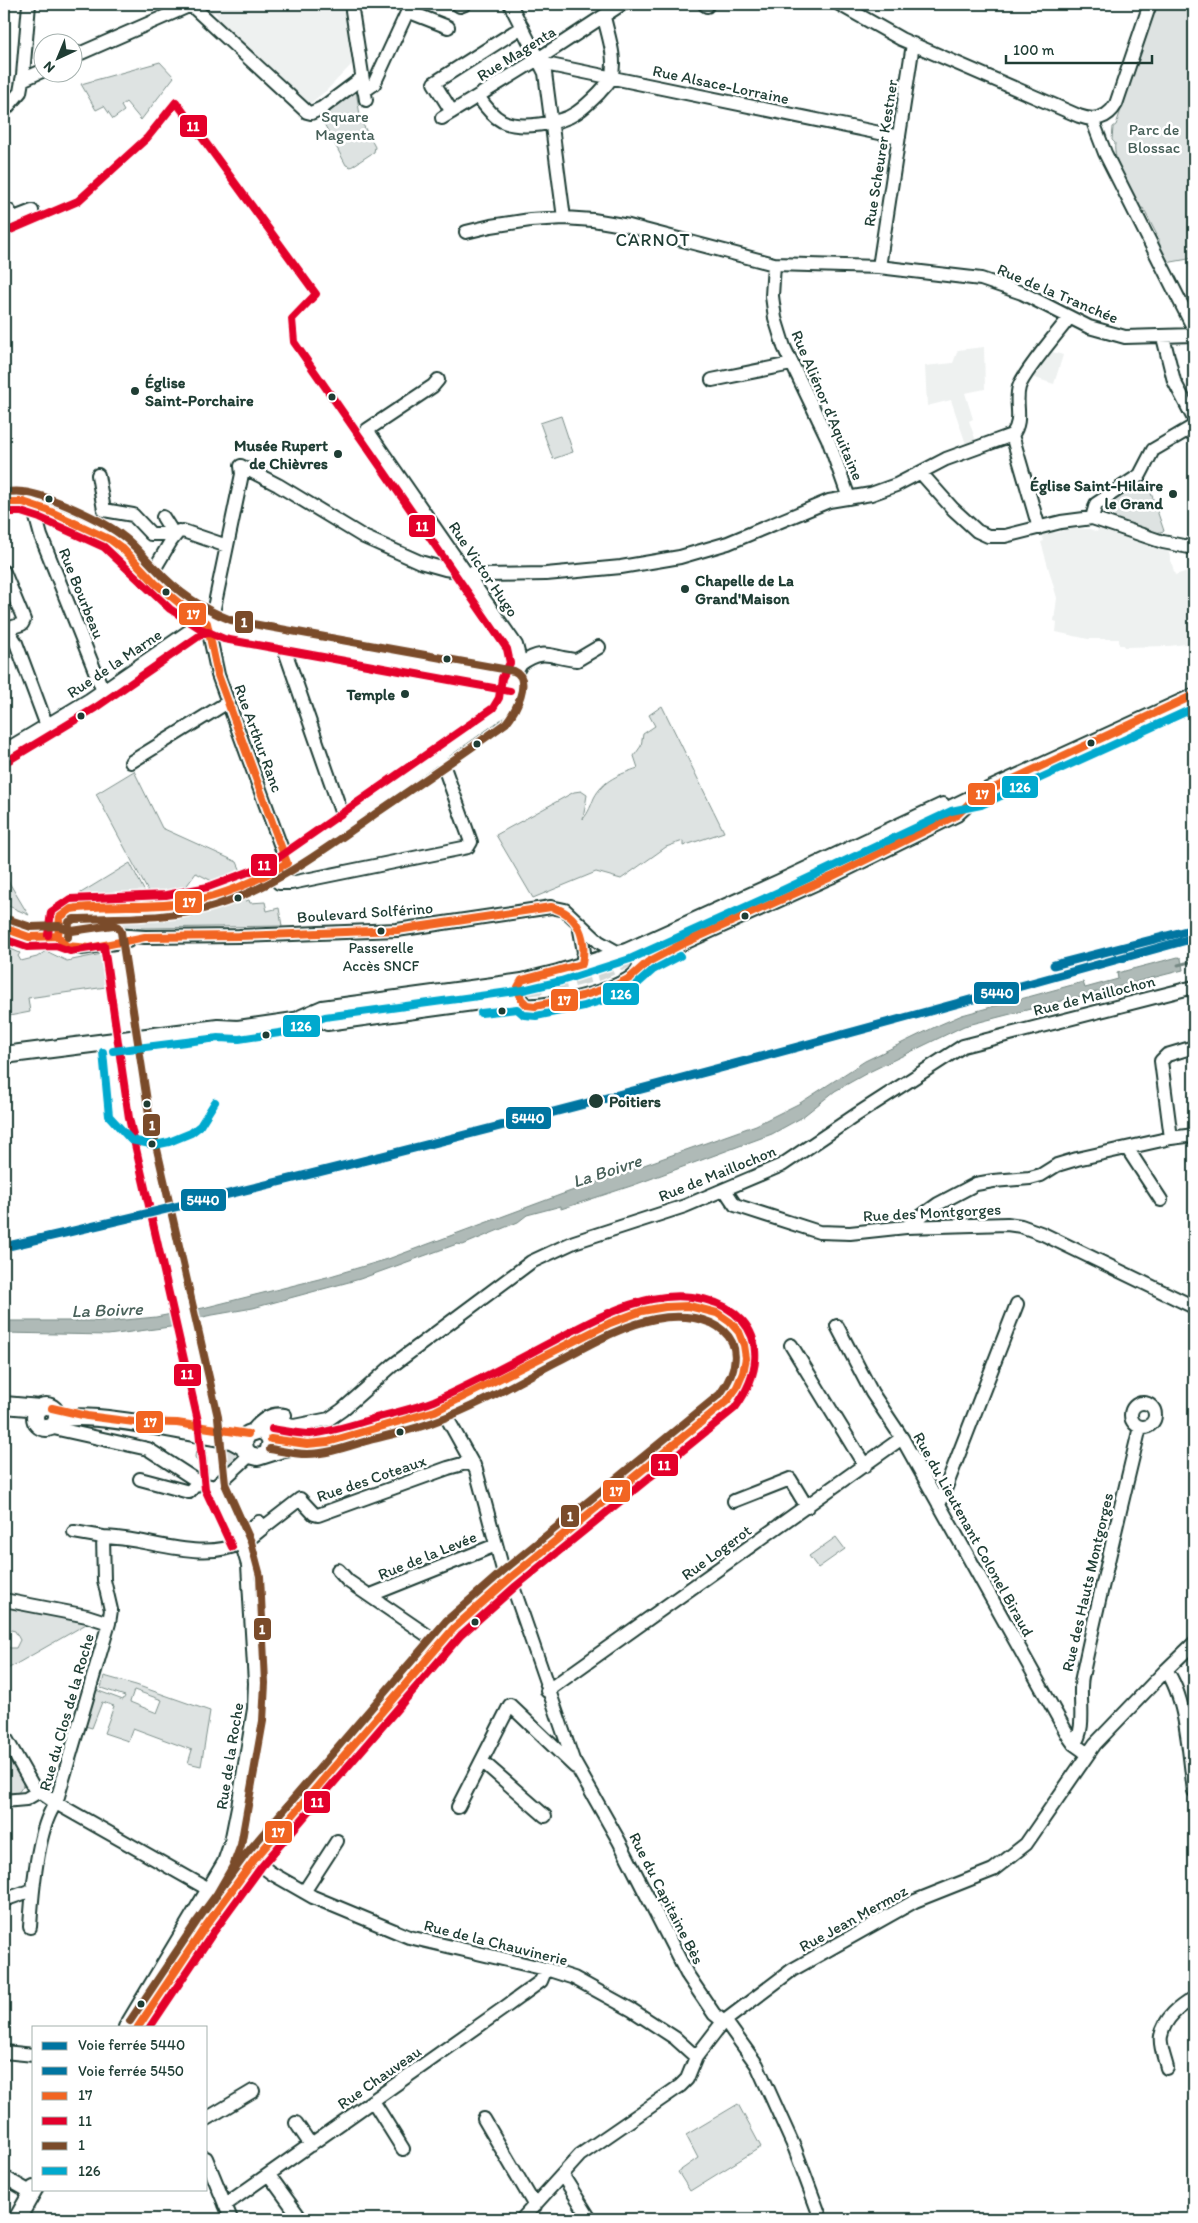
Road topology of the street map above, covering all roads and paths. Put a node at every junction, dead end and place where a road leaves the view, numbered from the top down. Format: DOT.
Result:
graph roads {
  1 [pos="29,4"];
  2 [pos="190,4"];
  3 [pos="351,4"];
  4 [pos="457,4"];
  5 [pos="464,4"];
  6 [pos="510,4"];
  7 [pos="622,4"];
  8 [pos="839,4"];
  9 [pos="1150,4"];
  10 [pos="409,7"];
  11 [pos="604,17"];
  12 [pos="448,27"];
  13 [pos="522,27"];
  14 [pos="913,44"];
  15 [pos="82,53"];
  16 [pos="538,59"];
  17 [pos="32,76"];
  18 [pos="362,78"];
  19 [pos="611,78"];
  20 [pos="22,80"];
  21 [pos="478,96"];
  22 [pos="4,112"];
  23 [pos="1092,119"];
  24 [pos="551,122"];
  25 [pos="900,137"];
  26 [pos="4,208"];
  27 [pos="32,210"];
  28 [pos="564,218"];
  29 [pos="8,220"];
  30 [pos="466,232"];
  31 [pos="774,264"];
  32 [pos="879,267"];
  33 [pos="1069,318"];
  34 [pos="1194,329"];
  35 [pos="1194,335"];
  36 [pos="1163,337"];
  37 [pos="792,364"];
  38 [pos="438,380"];
  39 [pos="712,380"];
  40 [pos="1194,419"];
  41 [pos="1194,426"];
  42 [pos="1012,435"];
  43 [pos="921,473"];
  44 [pos="98,475"];
  45 [pos="849,498"];
  46 [pos="4,502"];
  47 [pos="29,504"];
  48 [pos="163,517"];
  49 [pos="1092,518"];
  50 [pos="1039,528"];
  51 [pos="176,532"];
  52 [pos="227,546"];
  53 [pos="1194,548"];
  54 [pos="4,572"];
  55 [pos="468,573"];
  56 [pos="149,578"];
  57 [pos="206,622"];
  58 [pos="284,640"];
  59 [pos="516,645"];
  60 [pos="599,647"];
  61 [pos="534,657"];
  62 [pos="521,664"];
  63 [pos="512,681"];
  64 [pos="103,690"];
  65 [pos="1191,699"];
  66 [pos="228,702"];
  67 [pos="47,726"];
  68 [pos="4,752"];
  69 [pos="440,756"];
  70 [pos="131,762"];
  71 [pos="977,796"];
  72 [pos="345,823"];
  73 [pos="287,863"];
  74 [pos="271,873"];
  75 [pos="804,880"];
  76 [pos="579,925"];
  77 [pos="4,928"];
  78 [pos="58,936"];
  79 [pos="622,951"];
  80 [pos="582,964"];
  81 [pos="638,969"];
  82 [pos="522,980"];
  83 [pos="1194,987"];
  84 [pos="502,991"];
  85 [pos="521,999"];
  86 [pos="285,1022"];
  87 [pos="238,1029"];
  88 [pos="1194,1047"];
  89 [pos="4,1055"];
  90 [pos="4,1064"];
  91 [pos="1194,1135"];
  92 [pos="1171,1138"];
  93 [pos="1127,1148"];
  94 [pos="725,1190"];
  95 [pos="1161,1200"];
  96 [pos="906,1227"];
  97 [pos="1017,1304"];
  98 [pos="1194,1307"];
  99 [pos="837,1326"];
  100 [pos="791,1345"];
  101 [pos="4,1405"];
  102 [pos="442,1408"];
  103 [pos="4,1410"];
  104 [pos="47,1417"];
  105 [pos="1140,1427"];
  106 [pos="902,1438"];
  107 [pos="257,1442"];
  108 [pos="474,1464"];
  109 [pos="865,1466"];
  110 [pos="140,1479"];
  111 [pos="199,1481"];
  112 [pos="215,1487"];
  113 [pos="734,1501"];
  114 [pos="940,1505"];
  115 [pos="807,1507"];
  116 [pos="74,1532"];
  117 [pos="103,1537"];
  118 [pos="241,1542"];
  119 [pos="496,1545"];
  120 [pos="338,1570"];
  121 [pos="508,1580"];
  122 [pos="371,1595"];
  123 [pos="4,1600"];
  124 [pos="109,1623"];
  125 [pos="1194,1643"];
  126 [pos="440,1644"];
  127 [pos="1166,1670"];
  128 [pos="547,1691"];
  129 [pos="4,1735"];
  130 [pos="1074,1744"];
  131 [pos="1088,1754"];
  132 [pos="482,1761"];
  133 [pos="578,1770"];
  134 [pos="38,1792"];
  135 [pos="1194,1792"];
  136 [pos="4,1801"];
  137 [pos="56,1803"];
  138 [pos="458,1807"];
  139 [pos="545,1816"];
  140 [pos="337,1841"];
  141 [pos="254,1860"];
  142 [pos="32,1890"];
  143 [pos="208,1890"];
  144 [pos="304,1892"];
  145 [pos="4,1900"];
  146 [pos="30,1927"];
  147 [pos="546,1969"];
  148 [pos="1194,1998"];
  149 [pos="722,2023"];
  150 [pos="126,2026"];
  151 [pos="139,2026"];
  152 [pos="4,2052"];
  153 [pos="32,2055"];
  154 [pos="696,2057"];
  155 [pos="1167,2068"];
  156 [pos="253,2091"];
  157 [pos="372,2101"];
  158 [pos="208,2118"];
  159 [pos="484,2119"];
  160 [pos="296,2122"];
  161 [pos="312,2145"];
  162 [pos="403,2149"];
  163 [pos="208,2163"];
  164 [pos="269,2175"];
  165 [pos="563,2176"];
  166 [pos="4,2177"];
  167 [pos="33,2191"];
  168 [pos="225,2205"];
  169 [pos="535,2206"];
  170 [pos="17,2219"];
  171 [pos="231,2219"];
  172 [pos="301,2219"];
  173 [pos="522,2219"];
  174 [pos="590,2219"];
  175 [pos="821,2219"];
  1 -- 20 [label="street"];
  2 -- 15 [label="street"];
  2 -- 18 [label="street"];
  3 -- 18 [label="street"];
  4 -- 5 [label="street"];
  6 -- 13 [label="street"];
  7 -- 11 [label="street, Rue Magenta"];
  8 -- 14 [label="street"];
  9 -- 23 [label="street"];
  10 -- 12 [label="street"];
  10 -- 18 [label="street"];
  11 -- 16 [label="street, Rue Magenta"];
  11 -- 19 [label="street"];
  13 -- 16 [label="street"];
  13 -- 21 [label="street, Rue Magenta"];
  14 -- 23 [label="street"];
  14 -- 25 [label="street, Rue Scheurer Kestner"];
  16 -- 19 [label="street, Rue Alsace-Lorraine"];
  16 -- 21 [label="street, Rue Magenta"];
  16 -- 24 [label="street"];
  17 -- 20 [label="street"];
  19 -- 24 [label="street"];
  19 -- 25 [label="street, Rue Alsace-Lorraine"];
  20 -- 22 [label="street"];
  21 -- 24 [label="street"];
  23 -- 34 [label="street"];
  24 -- 28 [label="street"];
  25 -- 32 [label="street, Rue Scheurer Kestner"];
  26 -- 29 [label="street"];
  27 -- 29 [label="street"];
  28 -- 30 [label="street, Rue de la Tranchée"];
  28 -- 31 [label="street, Rue de la Tranchée"];
  31 -- 32 [label="street, Rue de la Tranchée"];
  31 -- 37 [label="street, Rue Aliénor d'Aquitaine"];
  32 -- 33 [label="street, Rue de la Tranchée"];
  33 -- 36 [label="street, Rue de la Tranchée"];
  33 -- 42 [label="street"];
  35 -- 36 [label="street, Rue de la Tranchée"];
  36 -- 40 [label="street"];
  37 -- 39 [label="street"];
  37 -- 45 [label="street, Rue Aliénor d'Aquitaine"];
  38 -- 55 [label="street, Rue Victor Hugo"];
  41 -- 49 [label="street"];
  42 -- 43 [label="street"];
  42 -- 50 [label="street"];
  43 -- 45 [label="street"];
  43 -- 50 [label="street"];
  44 -- 51 [label="street"];
  45 -- 55 [label="street"];
  46 -- 47 [label="street"];
  47 -- 56 [label="street"];
  47 -- 64 [label="street, Rue Bourbeau"];
  48 -- 51 [label="street"];
  49 -- 50 [label="street"];
  49 -- 53 [label="street"];
  51 -- 52 [label="street"];
  51 -- 56 [label="street"];
  52 -- 55 [label="street"];
  52 -- 57 [label="street"];
  54 -- 67 [label="street"];
  55 -- 59 [label="street, Rue Victor Hugo"];
  56 -- 57 [label="street"];
  57 -- 58 [label="street"];
  57 -- 64 [label="street, Rue de la Marne"];
  57 -- 66 [label="street, Rue Arthur Ranc"];
  58 -- 63 [label="street"];
  58 -- 72 [label="street"];
  59 -- 61 [label="street"];
  59 -- 62 [label="street, Rue Victor Hugo"];
  60 -- 61 [label="street"];
  61 -- 62 [label="street"];
  62 -- 63 [label="street"];
  63 -- 69 [label="street"];
  64 -- 67 [label="street, Rue de la Marne"];
  65 -- 71 [label="main road"];
  66 -- 70 [label="street"];
  66 -- 73 [label="street, Rue Arthur Ranc"];
  67 -- 68 [label="street, Rue de la Marne"];
  69 -- 72 [label="street"];
  69 -- 74 [label="street"];
  71 -- 75 [label="main road"];
  71 -- 79 [label="street"];
  71 -- 81 [label="street"];
  72 -- 73 [label="street"];
  73 -- 74 [label="street"];
  74 -- 78 [label="street"];
  76 -- 78 [label="street, Boulevard Solférino"];
  76 -- 79 [label="street, Boulevard Solférino"];
  76 -- 80 [label="street"];
  77 -- 78 [label="street"];
  79 -- 80 [label="street"];
  79 -- 81 [label="street"];
  80 -- 82 [label="street"];
  81 -- 85 [label="street"];
  82 -- 85 [label="street"];
  82 -- 86 [label="street"];
  83 -- 94 [label="street, Rue de Maillochon"];
  84 -- 86 [label="main road"];
  85 -- 86 [label="street"];
  86 -- 87 [label="main road"];
  87 -- 89 [label="main road"];
  87 -- 90 [label="main road"];
  88 -- 92 [label="street"];
  91 -- 92 [label="street"];
  92 -- 93 [label="street"];
  93 -- 95 [label="street"];
  93 -- 96 [label="street"];
  94 -- 96 [label="street, Rue des Montgorges"];
  94 -- 107 [label="street, Rue de Maillochon"];
  96 -- 98 [label="street, Rue des Montgorges"];
  97 -- 114 [label="street"];
  99 -- 106 [label="street, Rue du Lieutenant Colonel Biraud"];
  100 -- 109 [label="street"];
  101 -- 104 [label="main road"];
  102 -- 107 [label="main road"];
  102 -- 108 [label="street, Rue du Capitaine Bès"];
  102 -- 121 [label="main road"];
  103 -- 104 [label="main road"];
  104 -- 107 [label="main road"];
  104 -- 111 [label="street"];
  105 -- 130 [label="street, Rue des Hauts Montgorges"];
  106 -- 109 [label="street, Rue Logerot"];
  106 -- 114 [label="street, Rue du Lieutenant Colonel Biraud"];
  107 -- 112 [label="street"];
  108 -- 118 [label="street, Rue des Coteaux"];
  108 -- 119 [label="street, Rue du Capitaine Bès"];
  109 -- 115 [label="street, Rue Logerot"];
  110 -- 111 [label="street"];
  111 -- 112 [label="street"];
  112 -- 118 [label="street, Rue de la Roche"];
  113 -- 115 [label="street"];
  114 -- 130 [label="street, Rue du Lieutenant Colonel Biraud"];
  115 -- 128 [label="street, Rue Logerot"];
  116 -- 117 [label="street"];
  117 -- 118 [label="street"];
  117 -- 124 [label="street"];
  118 -- 143 [label="street, Rue de la Roche"];
  119 -- 121 [label="street, Rue du Capitaine Bès"];
  119 -- 122 [label="street, Rue de la Levée"];
  120 -- 122 [label="street"];
  121 -- 126 [label="main road"];
  121 -- 128 [label="street, Rue du Capitaine Bès"];
  122 -- 126 [label="street"];
  123 -- 124 [label="street, Rue du Clos de la Roche"];
  124 -- 137 [label="street, Rue du Clos de la Roche"];
  125 -- 127 [label="street, Rue Jean Mermoz"];
  126 -- 141 [label="main road"];
  127 -- 131 [label="street, Rue Jean Mermoz"];
  127 -- 135 [label="street"];
  128 -- 133 [label="street, Rue du Capitaine Bès"];
  129 -- 134 [label="street"];
  130 -- 131 [label="street, Rue du Lieutenant Colonel Biraud"];
  131 -- 149 [label="street, Rue Jean Mermoz"];
  132 -- 133 [label="street"];
  132 -- 138 [label="street"];
  132 -- 139 [label="street"];
  133 -- 149 [label="street, Rue du Capitaine Bès"];
  134 -- 136 [label="street"];
  134 -- 137 [label="street"];
  137 -- 142 [label="street"];
  137 -- 143 [label="street, Rue du Clos de la Roche"];
  140 -- 144 [label="street"];
  141 -- 144 [label="street, Rue de la Chauvinerie"];
  141 -- 151 [label="main road"];
  142 -- 145 [label="street"];
  142 -- 146 [label="street"];
  143 -- 150 [label="street, Rue de la Roche"];
  144 -- 147 [label="street, Rue de la Chauvinerie"];
  147 -- 154 [label="street, Rue de la Chauvinerie"];
  147 -- 157 [label="street, Rue Chauveau"];
  148 -- 155 [label="street"];
  149 -- 154 [label="street, Rue Jean Mermoz"];
  149 -- 175 [label="street, Rue du Capitaine Bès"];
  152 -- 153 [label="street"];
  154 -- 165 [label="street, Rue Jean Mermoz"];
  156 -- 158 [label="street"];
  157 -- 161 [label="street, Rue Chauveau"];
  157 -- 162 [label="street"];
  159 -- 169 [label="street"];
  160 -- 161 [label="street"];
  161 -- 164 [label="street, Rue Chauveau"];
  163 -- 168 [label="street"];
  164 -- 168 [label="street, Rue Chauveau"];
  164 -- 172 [label="street"];
  165 -- 169 [label="street, Rue Jean Mermoz"];
  165 -- 174 [label="street"];
  166 -- 167 [label="street"];
  167 -- 170 [label="main road"];
  168 -- 171 [label="street"];
  169 -- 173 [label="street, Rue Jean Mermoz"];
}
